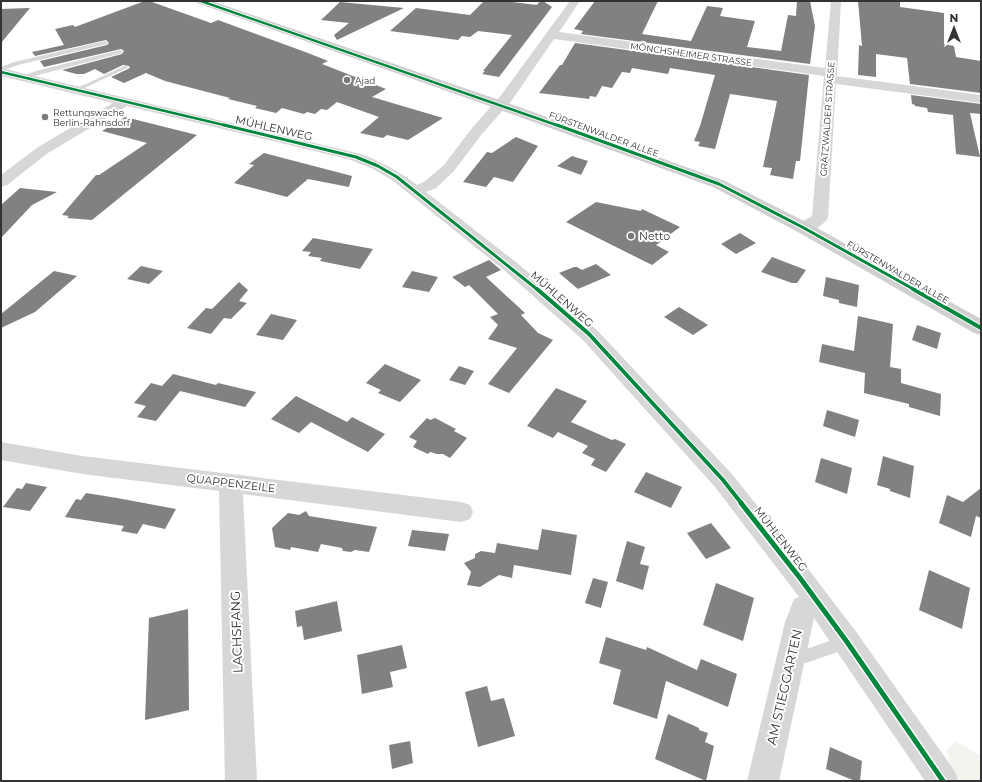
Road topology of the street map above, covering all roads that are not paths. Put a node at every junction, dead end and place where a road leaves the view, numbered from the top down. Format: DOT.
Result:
graph roads {
  1 [pos="201,1"];
  2 [pos="575,1"];
  3 [pos="836,1"];
  4 [pos="551,35"];
  5 [pos="105,43"];
  6 [pos="120,52"];
  7 [pos="126,67"];
  8 [pos="1,70"];
  9 [pos="830,76"];
  10 [pos="23,77"];
  11 [pos="76,90"];
  12 [pos="981,99"];
  13 [pos="124,102"];
  14 [pos="500,106"];
  15 [pos="1,182"];
  16 [pos="415,191"];
  17 [pos="804,228"];
  18 [pos="981,328"];
  19 [pos="1,450"];
  20 [pos="231,483"];
  21 [pos="461,512"];
  22 [pos="817,602"];
  23 [pos="847,642"];
  24 [pos="792,651"];
  25 [pos="241,781"];
  26 [pos="763,781"];
  27 [pos="943,781"];
  1 -- 14 [label="main road, FÜRSTENWALDER ALLEE"];
  2 -- 4 [label="street"];
  3 -- 9 [label="street, GRÄTZWALDER STRASSE"];
  4 -- 9 [label="street, MÖNCHSHEIMER STRASSE"];
  4 -- 14 [label="street"];
  5 -- 8 [label="lane"];
  6 -- 10 [label="lane"];
  7 -- 11 [label="lane"];
  8 -- 10 [label="street, MÜHLENWEG"];
  9 -- 12 [label="street, MÖNCHSHEIMER STRASSE"];
  9 -- 17 [label="street, GRÄTZWALDER STRASSE"];
  10 -- 11 [label="street, MÜHLENWEG"];
  11 -- 13 [label="street, MÜHLENWEG"];
  13 -- 15 [label="street"];
  13 -- 16 [label="street, MÜHLENWEG"];
  14 -- 16 [label="street"];
  14 -- 17 [label="main road, FÜRSTENWALDER ALLEE"];
  16 -- 22 [label="street, MÜHLENWEG"];
  17 -- 18 [label="main road, FÜRSTENWALDER ALLEE"];
  19 -- 20 [label="street, QUAPPENZEILE"];
  20 -- 21 [label="street, QUAPPENZEILE"];
  20 -- 25 [label="street, LACHSFANG"];
  22 -- 23 [label="street, MÜHLENWEG"];
  22 -- 24 [label="street, AM STIEGGARTEN"];
  23 -- 24 [label="lane"];
  23 -- 27 [label="street, MÜHLENWEG"];
  24 -- 26 [label="street, AM STIEGGARTEN"];
}
